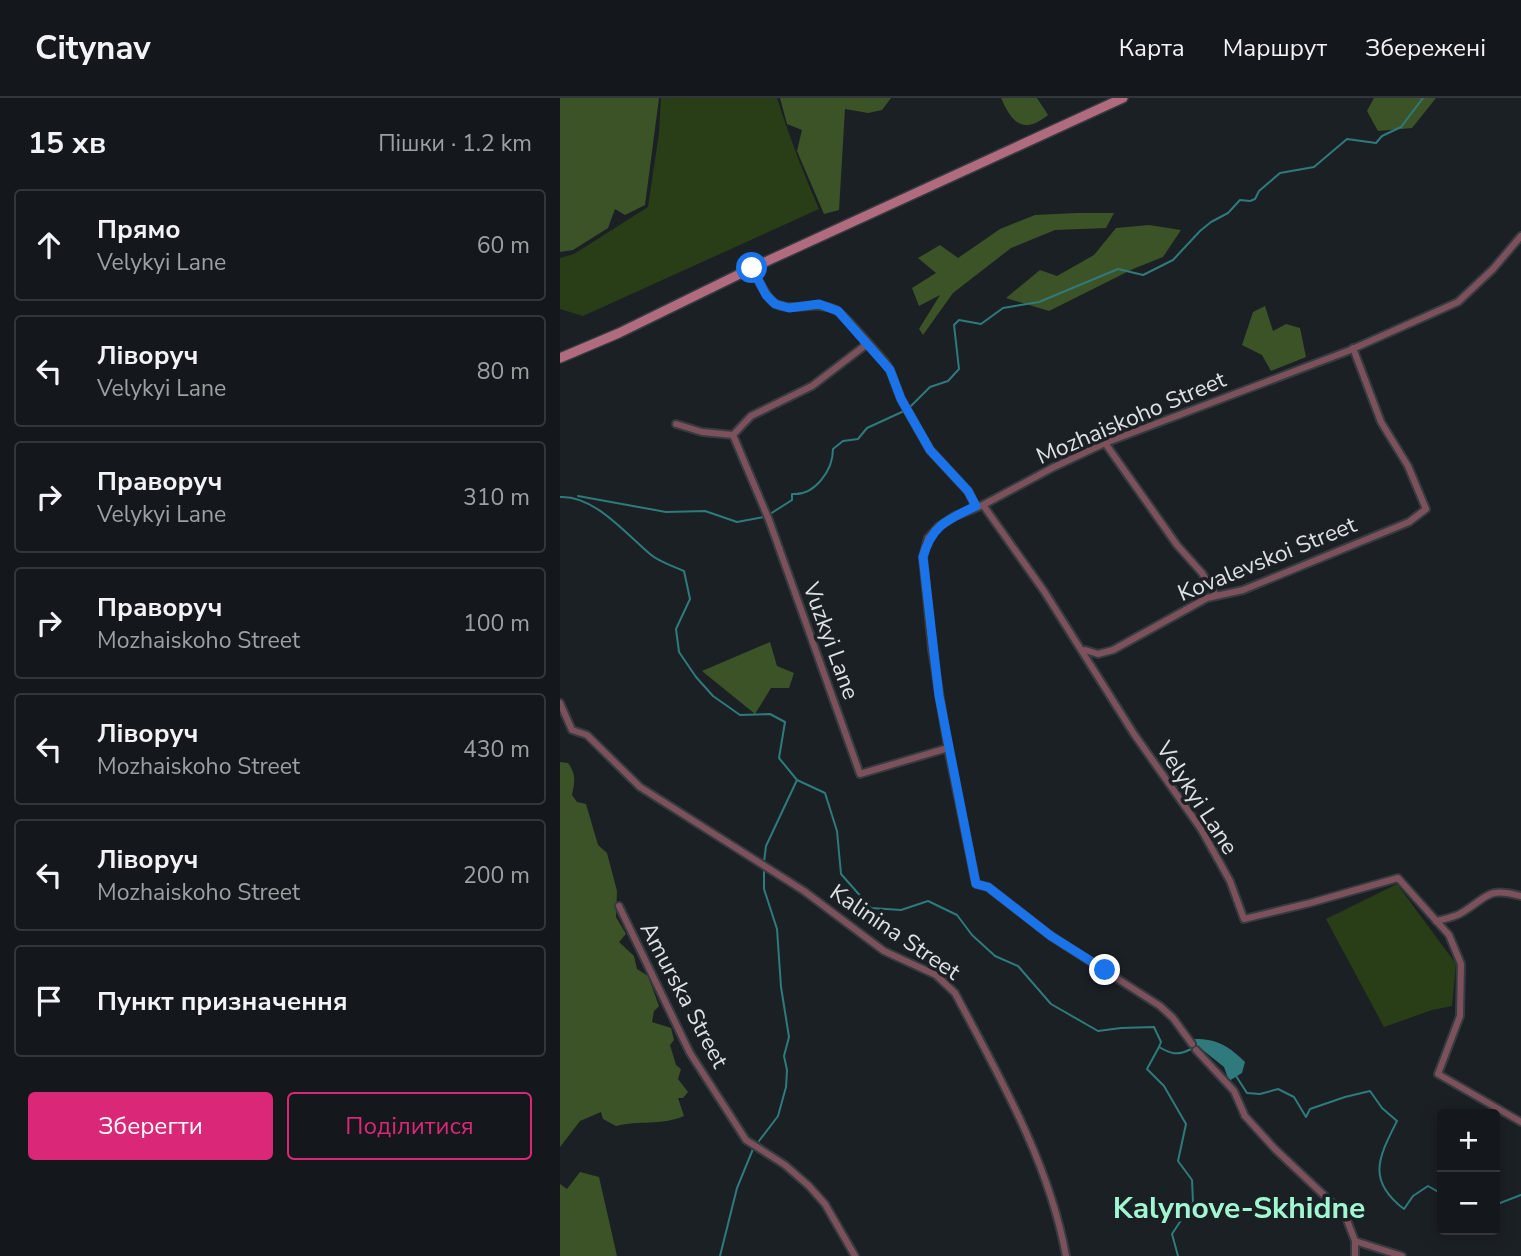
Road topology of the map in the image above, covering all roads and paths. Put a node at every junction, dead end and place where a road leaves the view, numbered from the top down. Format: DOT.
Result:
graph roads {
  1 [pos="1122,98"];
  2 [pos="1521,236"];
  3 [pos="752,268"];
  4 [pos="867,344"];
  5 [pos="1353,348"];
  6 [pos="560,358"];
  7 [pos="676,424"];
  8 [pos="733,435"];
  9 [pos="1105,443"];
  10 [pos="979,505"];
  11 [pos="1215,594"];
  12 [pos="1083,650"];
  13 [pos="560,703"];
  14 [pos="948,748"];
  15 [pos="1521,896"];
  16 [pos="619,906"];
  17 [pos="1436,921"];
  18 [pos="1521,1122"];
  19 [pos="1355,1241"];
  20 [pos="855,1256"];
  21 [pos="1066,1256"];
  22 [pos="1355,1256"];
  23 [pos="1402,1256"];
  1 -- 3 [label="main road"];
  2 -- 5 [label="street, Mozhaiskoho Street"];
  3 -- 4 [label="street, Velykyi Lane"];
  3 -- 6 [label="main road"];
  4 -- 8 [label="street"];
  4 -- 10 [label="street, Velykyi Lane"];
  5 -- 9 [label="street, Mozhaiskoho Street"];
  5 -- 11 [label="street, Kovalevskoi Street"];
  7 -- 8 [label="street"];
  8 -- 14 [label="street, Vuzkyi Lane"];
  9 -- 10 [label="street, Mozhaiskoho Street"];
  9 -- 11 [label="street"];
  10 -- 12 [label="street, Velykyi Lane"];
  10 -- 14 [label="street, Mozhaiskoho Street"];
  11 -- 12 [label="street, Kovalevskoi Street"];
  12 -- 17 [label="street, Velykyi Lane"];
  13 -- 21 [label="street, Kalinina Street"];
  14 -- 19 [label="street, Mozhaiskoho Street"];
  15 -- 17 [label="street"];
  16 -- 20 [label="street, Amurska Street"];
  17 -- 18 [label="street, Velykyi Lane"];
  19 -- 22 [label="street, Mozhaiskoho Street"];
  19 -- 23 [label="street"];
}
